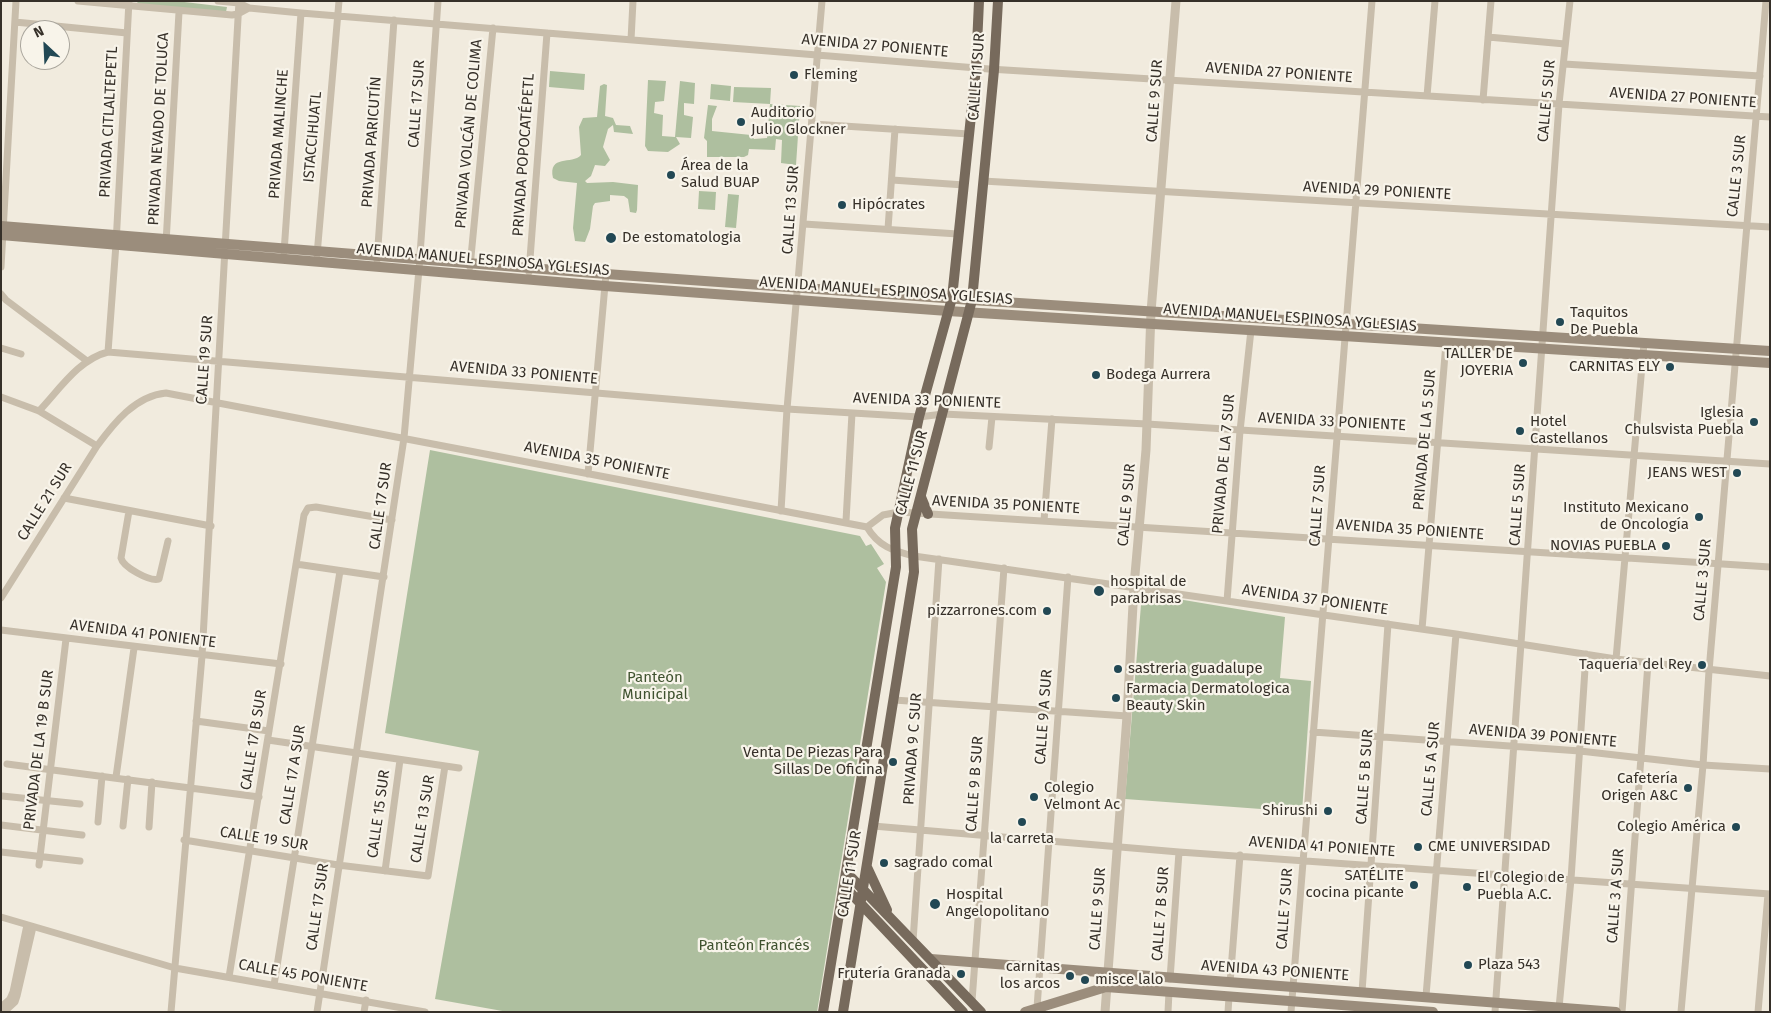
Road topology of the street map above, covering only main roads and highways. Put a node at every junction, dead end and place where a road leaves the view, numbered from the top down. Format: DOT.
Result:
graph roads {
  1 [pos="979,1"];
  2 [pos="998,1"];
  3 [pos="3,230"];
  4 [pos="377,260"];
  5 [pos="952,298"];
  6 [pos="972,300"];
  7 [pos="948,311"];
  8 [pos="969,313"];
  9 [pos="1543,343"];
  10 [pos="1770,351"];
  11 [pos="1770,363"];
  12 [pos="921,496"];
  13 [pos="928,514"];
  14 [pos="867,867"];
  15 [pos="846,872"];
  16 [pos="844,886"];
  17 [pos="863,890"];
  18 [pos="861,904"];
  19 [pos="891,918"];
  20 [pos="931,959"];
  21 [pos="1291,1007"];
  22 [pos="1495,1007"];
  23 [pos="1360,1009"];
  24 [pos="823,1012"];
  25 [pos="843,1012"];
  26 [pos="963,1012"];
  27 [pos="981,1012"];
  28 [pos="1025,1012"];
  29 [pos="1426,1012"];
  30 [pos="1433,1012"];
  31 [pos="1616,1012"];
  1 -- 5 [label="main road, CALLE 11 SUR"];
  2 -- 6 [label="main road, CALLE 11 SUR"];
  3 -- 4 [label="main road, AVENIDA MANUEL ESPINOSA YGLESIAS"];
  4 -- 5 [label="main road, AVENIDA MANUEL ESPINOSA YGLESIAS"];
  4 -- 7 [label="main road, AVENIDA MANUEL ESPINOSA YGLESIAS"];
  5 -- 6 [label="main road, AVENIDA MANUEL ESPINOSA YGLESIAS"];
  5 -- 7 [label="main road, CALLE 11 SUR"];
  6 -- 8 [label="main road, CALLE 11 SUR"];
  6 -- 9 [label="main road, AVENIDA MANUEL ESPINOSA YGLESIAS"];
  7 -- 8 [label="main road, AVENIDA MANUEL ESPINOSA YGLESIAS"];
  7 -- 15 [label="main road, CALLE 11 SUR"];
  8 -- 9 [label="main road, AVENIDA MANUEL ESPINOSA YGLESIAS"];
  8 -- 12 [label="main road, CALLE 11 SUR"];
  9 -- 10 [label="main road, AVENIDA MANUEL ESPINOSA YGLESIAS"];
  9 -- 11 [label="main road, AVENIDA MANUEL ESPINOSA YGLESIAS"];
  12 -- 13 [label="main road"];
  12 -- 14 [label="main road, CALLE 11 SUR"];
  14 -- 17 [label="main road, CALLE 11 SUR"];
  14 -- 19 [label="main road"];
  15 -- 16 [label="main road, CALLE 11 SUR"];
  15 -- 17 [label="main road"];
  16 -- 18 [label="main road"];
  16 -- 24 [label="main road, CALLE 11 SUR"];
  17 -- 18 [label="main road, CALLE 11 SUR"];
  17 -- 19 [label="main road"];
  18 -- 25 [label="main road, CALLE 11 SUR"];
  18 -- 26 [label="main road"];
  19 -- 20 [label="main road"];
  20 -- 22 [label="main road, AVENIDA 43 PONIENTE"];
  20 -- 27 [label="main road"];
  21 -- 23 [label="main road, AVENIDA 43 PONIENTE"];
  21 -- 28 [label="main road, AVENIDA 43 PONIENTE"];
  22 -- 31 [label="main road, AVENIDA 43 PONIENTE"];
  23 -- 29 [label="main road, AVENIDA 43 PONIENTE"];
  29 -- 30 [label="main road, AVENIDA 43 PONIENTE"];
}
